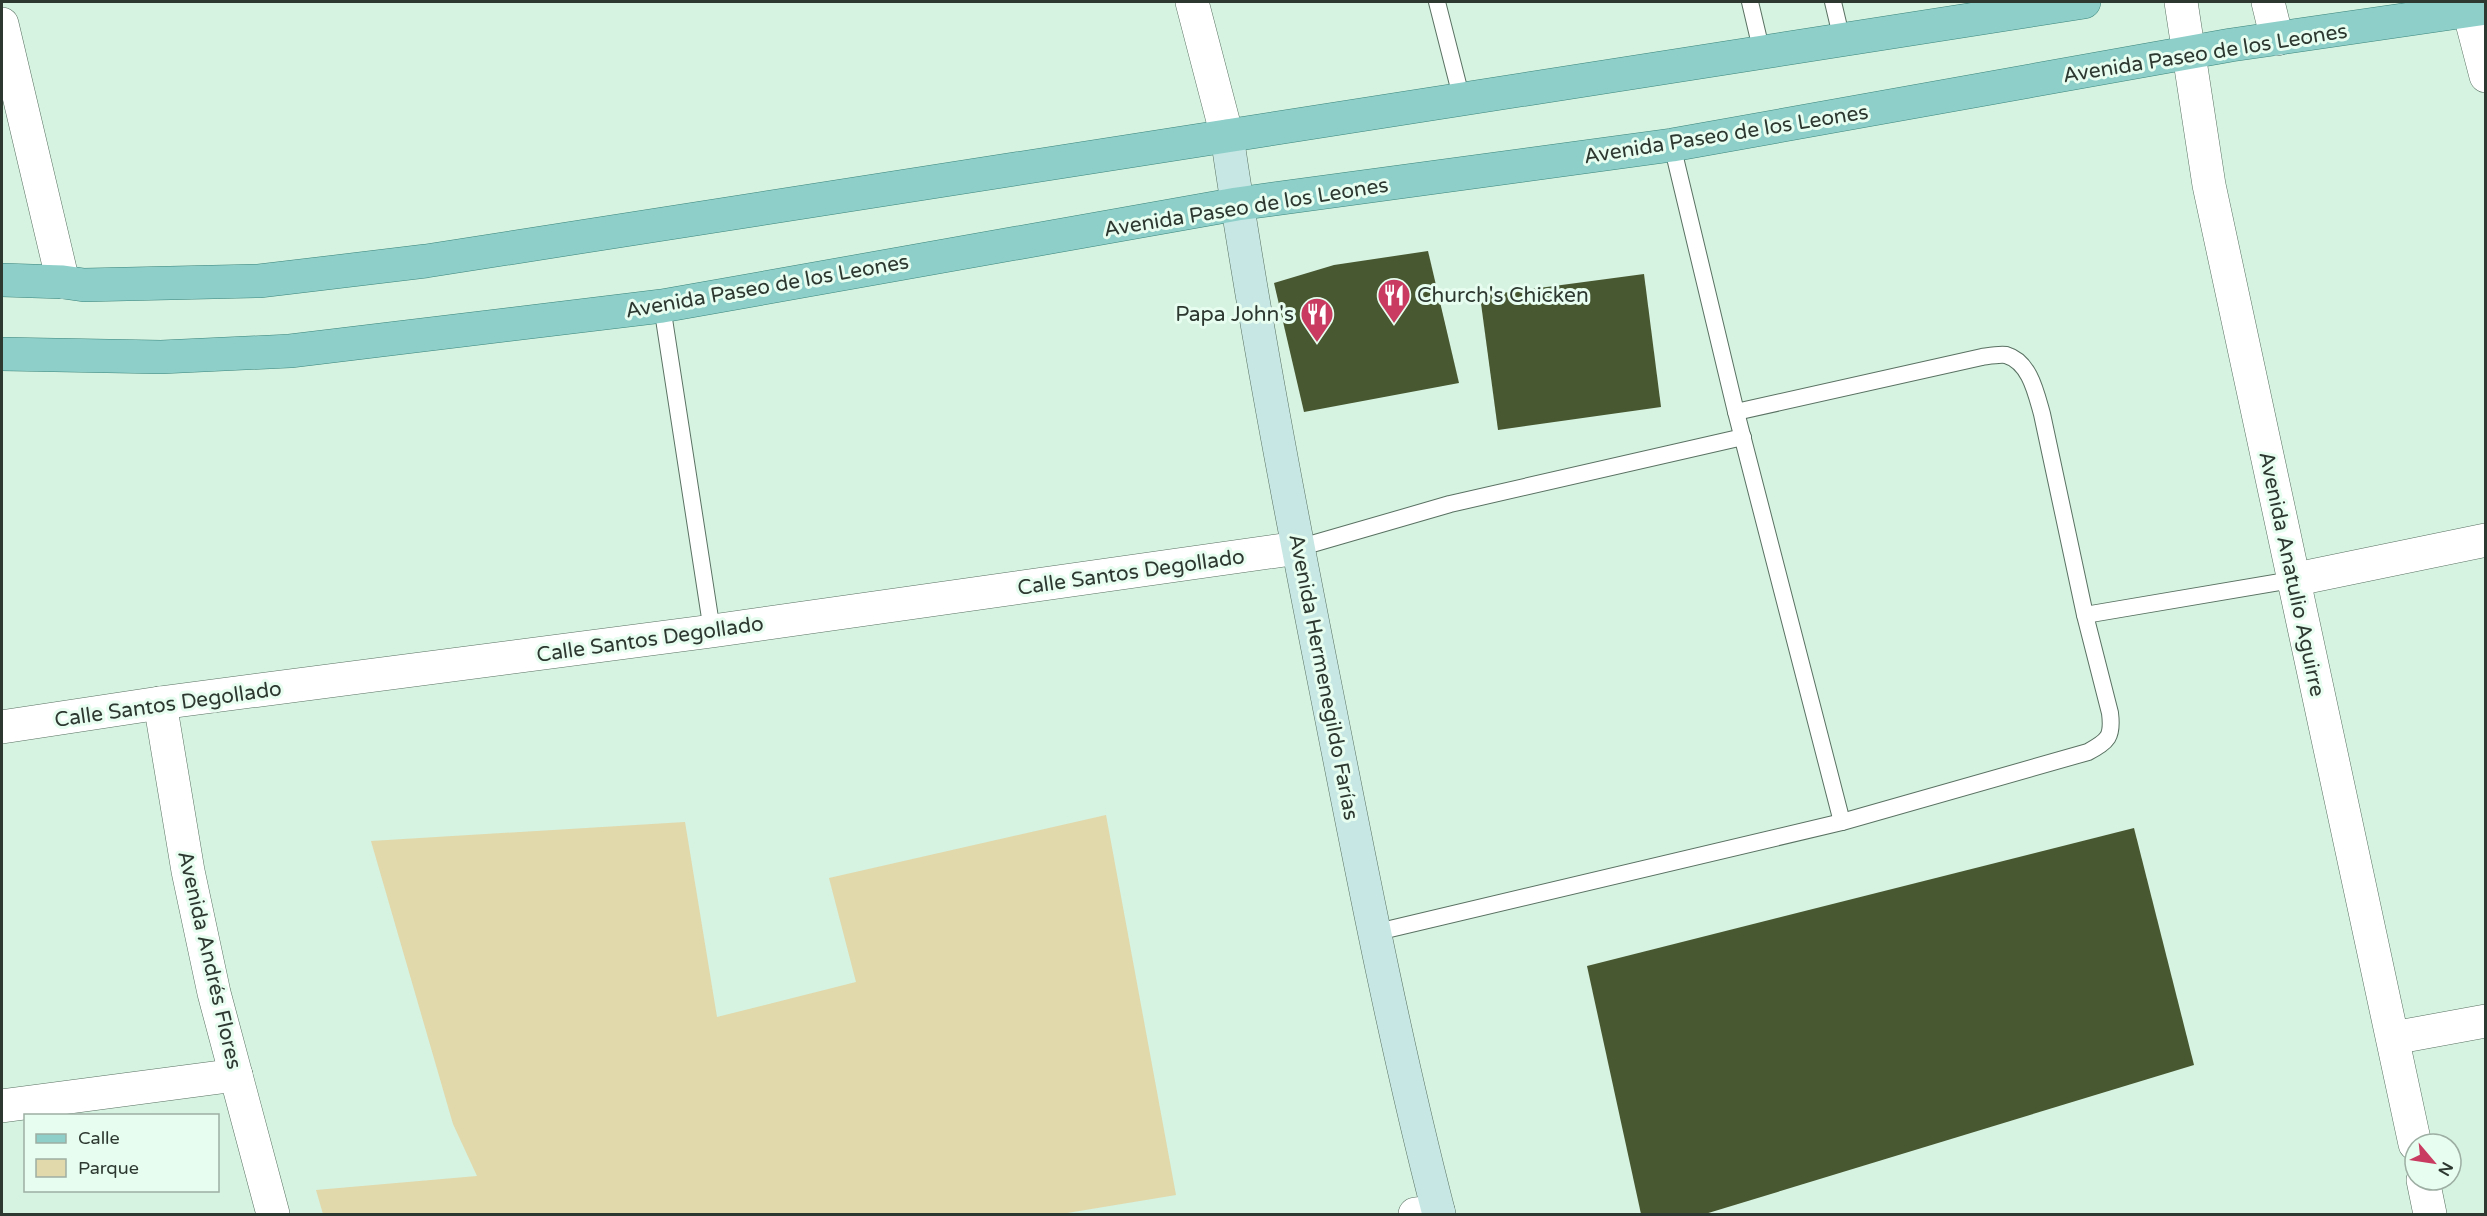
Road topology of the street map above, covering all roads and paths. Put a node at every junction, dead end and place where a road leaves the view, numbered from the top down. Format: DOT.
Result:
graph roads {
  1 [pos="1192,2"];
  2 [pos="1437,2"];
  3 [pos="1750,2"];
  4 [pos="1833,2"];
  5 [pos="2084,2"];
  6 [pos="2181,2"];
  7 [pos="2268,2"];
  8 [pos="2477,10"];
  9 [pos="2,24"];
  10 [pos="2277,39"];
  11 [pos="1842,40"];
  12 [pos="1762,53"];
  13 [pos="2187,54"];
  14 [pos="2486,76"];
  15 [pos="1462,100"];
  16 [pos="1227,136"];
  17 [pos="1672,146"];
  18 [pos="1237,204"];
  19 [pos="2,280"];
  20 [pos="63,282"];
  21 [pos="662,306"];
  22 [pos="2,354"];
  23 [pos="1736,412"];
  24 [pos="1743,437"];
  25 [pos="2486,540"];
  26 [pos="1298,548"];
  27 [pos="2292,580"];
  28 [pos="2085,615"];
  29 [pos="712,632"];
  30 [pos="160,703"];
  31 [pos="2,727"];
  32 [pos="1842,822"];
  33 [pos="1373,933"];
  34 [pos="2486,1021"];
  35 [pos="2393,1038"];
  36 [pos="236,1075"];
  37 [pos="2,1106"];
  38 [pos="2413,1132"];
  39 [pos="2425,1192"];
  40 [pos="1430,1213"];
  41 [pos="273,1215"];
  42 [pos="2430,1215"];
  1 -- 16 [label="street"];
  2 -- 15 [label="lane"];
  3 -- 12 [label="lane"];
  4 -- 11 [label="lane"];
  5 -- 11 [label="main road"];
  6 -- 13 [label="street, Avenida Anatulio Aguirre"];
  7 -- 10 [label="street"];
  8 -- 10 [label="main road, Avenida Paseo de los Leones"];
  8 -- 14 [label="street"];
  9 -- 20 [label="street"];
  10 -- 13 [label="main road, Avenida Paseo de los Leones"];
  11 -- 12 [label="main road"];
  12 -- 15 [label="main road"];
  13 -- 17 [label="main road, Avenida Paseo de los Leones"];
  13 -- 27 [label="street, Avenida Anatulio Aguirre"];
  15 -- 16 [label="main road"];
  16 -- 18 [label="street, Avenida Hermenegildo Farías"];
  16 -- 20 [label="main road"];
  17 -- 18 [label="main road, Avenida Paseo de los Leones"];
  17 -- 23 [label="lane"];
  18 -- 21 [label="main road, Avenida Paseo de los Leones"];
  18 -- 26 [label="street, Avenida Hermenegildo Farías"];
  19 -- 20 [label="main road"];
  21 -- 22 [label="main road, Avenida Paseo de los Leones"];
  21 -- 29 [label="lane"];
  23 -- 24 [label="lane"];
  23 -- 28 [label="lane"];
  24 -- 26 [label="lane"];
  24 -- 32 [label="lane"];
  25 -- 27 [label="street"];
  26 -- 29 [label="street, Calle Santos Degollado"];
  26 -- 33 [label="street, Avenida Hermenegildo Farías"];
  27 -- 28 [label="lane"];
  27 -- 35 [label="street, Avenida Anatulio Aguirre"];
  28 -- 32 [label="lane"];
  29 -- 30 [label="street, Calle Santos Degollado"];
  30 -- 31 [label="street, Calle Santos Degollado"];
  30 -- 36 [label="street, Avenida Andrés Flores"];
  32 -- 33 [label="lane"];
  33 -- 40 [label="street, Avenida Hermenegildo Farías"];
  34 -- 35 [label="street"];
  35 -- 38 [label="street, Avenida Anatulio Aguirre"];
  36 -- 37 [label="street"];
  36 -- 41 [label="street, Avenida Andrés Flores"];
  39 -- 42 [label="street"];
}
